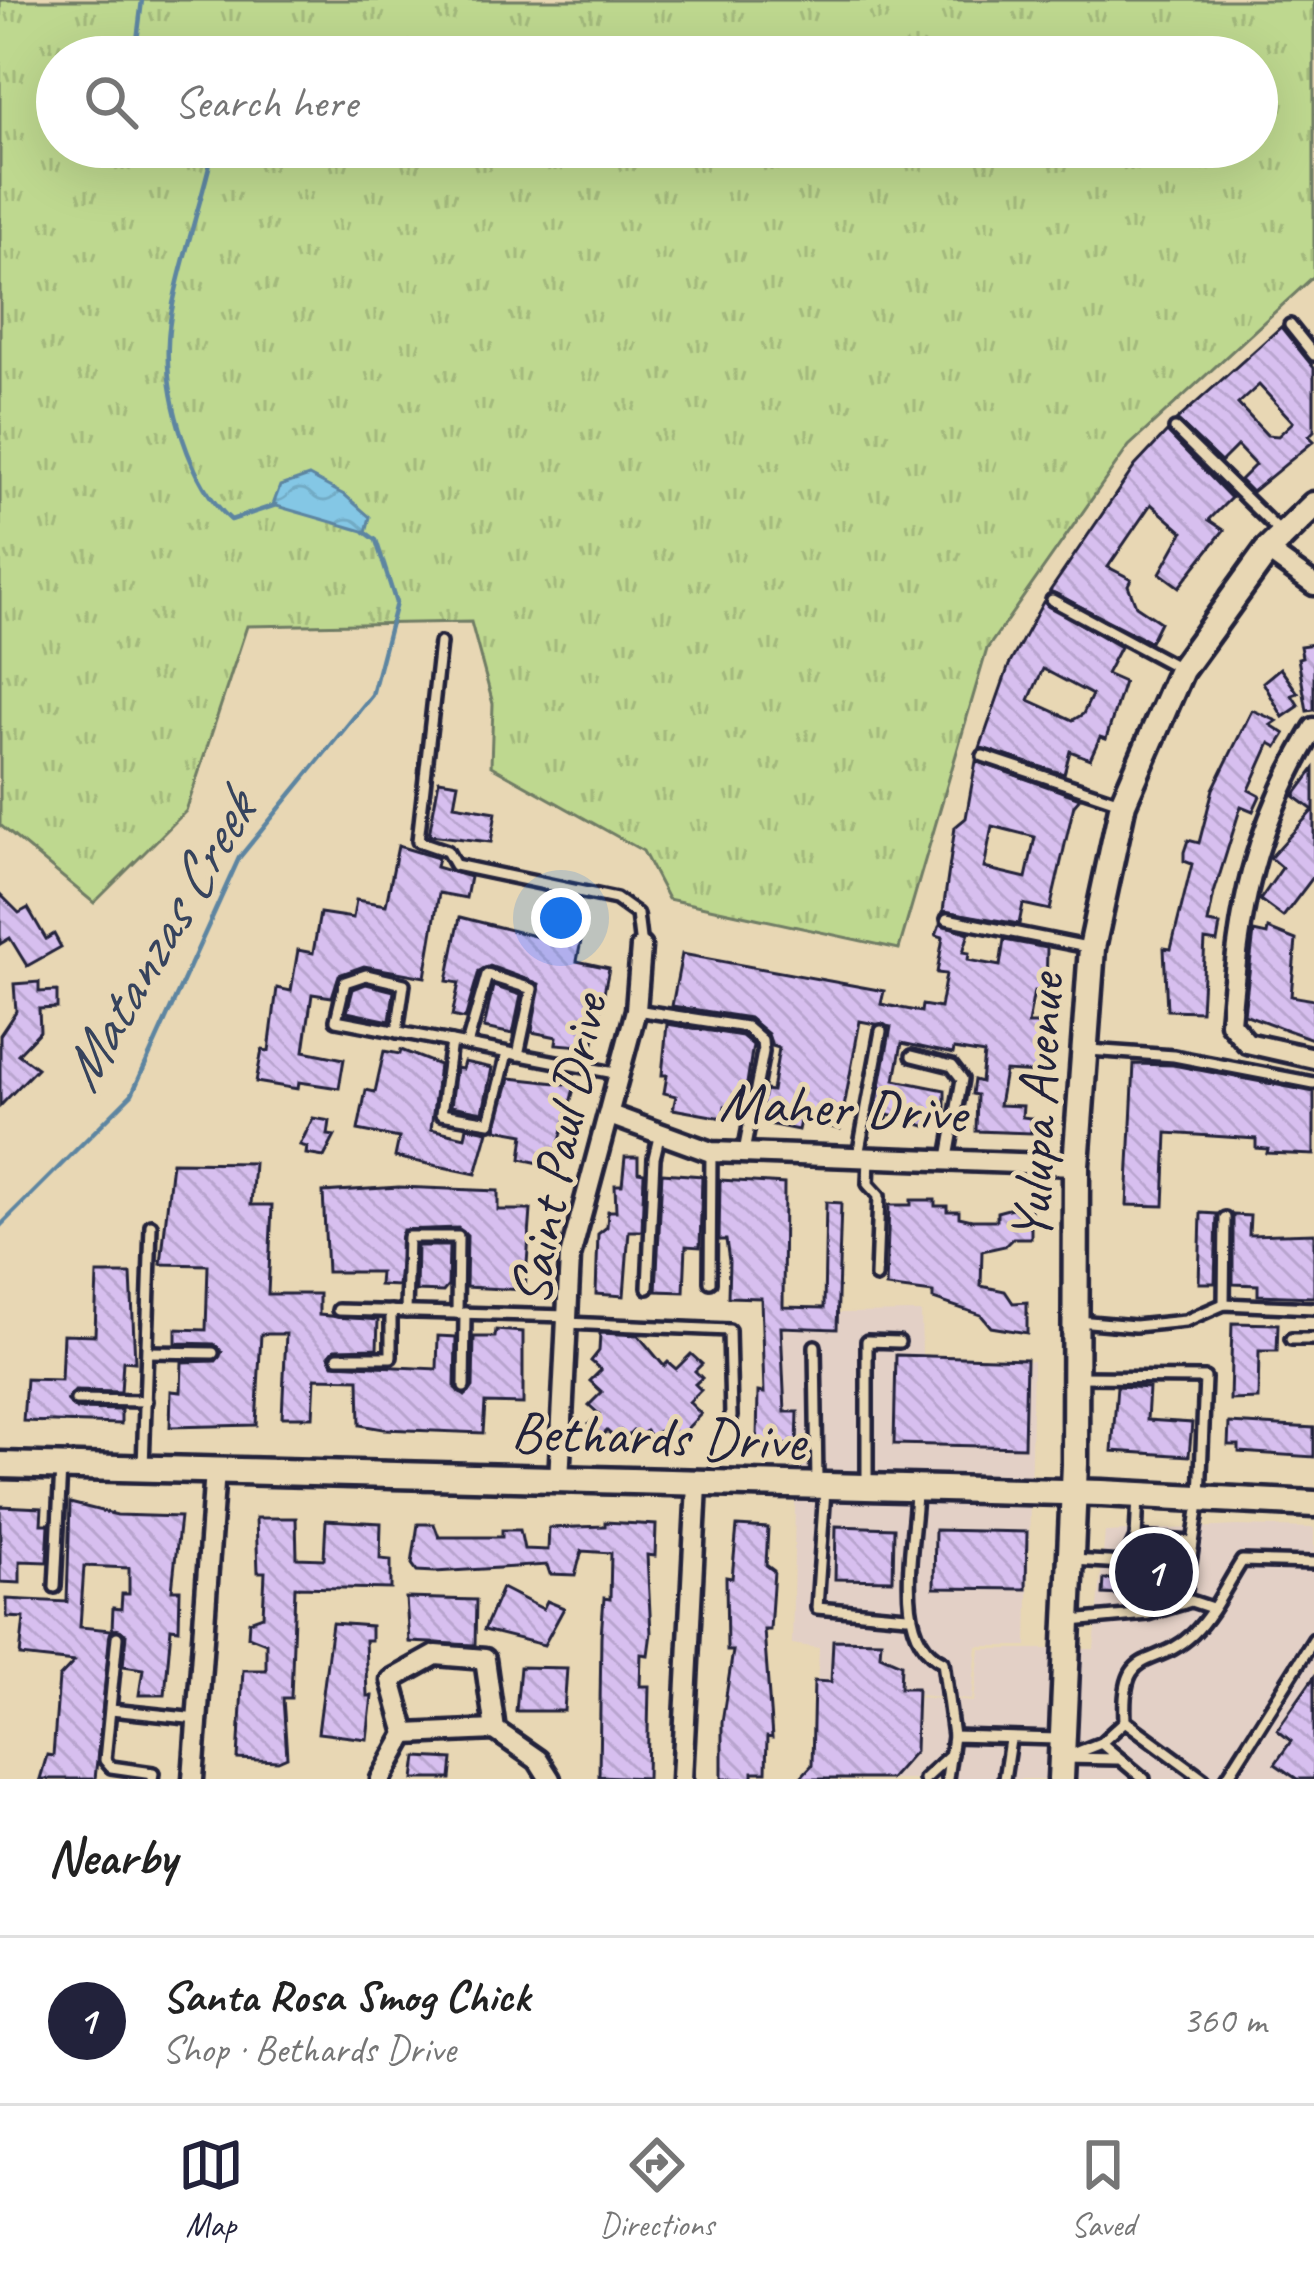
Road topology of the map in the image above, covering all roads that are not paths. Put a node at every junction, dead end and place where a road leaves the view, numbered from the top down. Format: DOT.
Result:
graph roads {
  1 [pos="1290,325"];
  2 [pos="1314,355"];
  3 [pos="1175,429"];
  4 [pos="1314,505"];
  5 [pos="1275,543"];
  6 [pos="1314,585"];
  7 [pos="1052,599"];
  8 [pos="440,643"];
  9 [pos="1181,670"];
  10 [pos="1314,728"];
  11 [pos="983,756"];
  12 [pos="1123,803"];
  13 [pos="947,919"];
  14 [pos="640,947"];
  15 [pos="1092,948"];
  16 [pos="636,1010"];
  17 [pos="397,1031"];
  18 [pos="881,1031"];
  19 [pos="451,1042"];
  20 [pos="467,1045"];
  21 [pos="1083,1049"];
  22 [pos="513,1054"];
  23 [pos="912,1056"];
  24 [pos="1314,1058"];
  25 [pos="620,1074"];
  26 [pos="1314,1083"];
  27 [pos="610,1114"];
  28 [pos="661,1131"];
  29 [pos="711,1152"];
  30 [pos="744,1152"];
  31 [pos="863,1156"];
  32 [pos="948,1157"];
  33 [pos="1076,1165"];
  34 [pos="1225,1218"];
  35 [pos="151,1225"];
  36 [pos="876,1277"];
  37 [pos="710,1282"];
  38 [pos="648,1288"];
  39 [pos="1224,1304"];
  40 [pos="1314,1308"];
  41 [pos="338,1310"];
  42 [pos="392,1311"];
  43 [pos="406,1312"];
  44 [pos="461,1313"];
  45 [pos="567,1320"];
  46 [pos="1078,1321"];
  47 [pos="1291,1339"];
  48 [pos="1314,1339"];
  49 [pos="899,1342"];
  50 [pos="815,1346"];
  51 [pos="148,1352"];
  52 [pos="213,1353"];
  53 [pos="338,1357"];
  54 [pos="1076,1377"];
  55 [pos="464,1387"];
  56 [pos="76,1400"];
  57 [pos="146,1402"];
  58 [pos="731,1417"];
  59 [pos="0,1465"];
  60 [pos="61,1467"];
  61 [pos="143,1468"];
  62 [pos="215,1471"];
  63 [pos="559,1481"];
  64 [pos="697,1486"];
  65 [pos="821,1489"];
  66 [pos="867,1490"];
  67 [pos="916,1491"];
  68 [pos="1074,1492"];
  69 [pos="1138,1496"];
  70 [pos="1200,1497"];
  71 [pos="1314,1504"];
  72 [pos="1136,1538"];
  73 [pos="1191,1543"];
  74 [pos="1070,1560"];
  75 [pos="1314,1563"];
  76 [pos="55,1586"];
  77 [pos="1184,1603"];
  78 [pos="1212,1608"];
  79 [pos="907,1616"];
  80 [pos="1069,1621"];
  81 [pos="117,1637"];
  82 [pos="1314,1639"];
  83 [pos="111,1710"];
  84 [pos="197,1719"];
  85 [pos="1125,1721"];
  86 [pos="495,1730"];
  87 [pos="406,1734"];
  88 [pos="953,1736"];
  89 [pos="1010,1739"];
  90 [pos="1101,1744"];
  91 [pos="951,1754"];
  92 [pos="1063,1759"];
  93 [pos="1117,1760"];
  94 [pos="152,1779"];
  95 [pos="193,1779"];
  96 [pos="381,1779"];
  97 [pos="550,1779"];
  98 [pos="682,1779"];
  99 [pos="924,1779"];
  100 [pos="947,1779"];
  101 [pos="1004,1779"];
  102 [pos="1144,1779"];
  103 [pos="1204,1779"];
  104 [pos="1226,1779"];
  1 -- 2 [label="lane"];
  3 -- 5 [label="lane"];
  4 -- 5 [label="street, Yulupa Avenue"];
  5 -- 6 [label="street"];
  5 -- 9 [label="street, Yulupa Avenue"];
  7 -- 9 [label="lane"];
  8 -- 14 [label="lane, Saint Paul Drive"];
  9 -- 12 [label="street, Yulupa Avenue"];
  10 -- 24 [label="street"];
  11 -- 12 [label="lane"];
  12 -- 15 [label="street, Yulupa Avenue"];
  13 -- 15 [label="lane"];
  14 -- 16 [label="street, Saint Paul Drive"];
  15 -- 21 [label="street, Yulupa Avenue"];
  16 -- 25 [label="street, Saint Paul Drive"];
  16 -- 30 [label="lane"];
  17 -- 17 [label="lane"];
  17 -- 19 [label="lane"];
  18 -- 31 [label="lane"];
  19 -- 20 [label="lane"];
  19 -- 22 [label="lane"];
  20 -- 22 [label="lane"];
  20 -- 22 [label="lane"];
  21 -- 26 [label="lane"];
  21 -- 33 [label="street, Yulupa Avenue"];
  22 -- 25 [label="lane"];
  23 -- 32 [label="lane"];
  25 -- 27 [label="street, Saint Paul Drive"];
  27 -- 28 [label="street, Maher Drive"];
  27 -- 45 [label="street, Saint Paul Drive"];
  28 -- 29 [label="street, Maher Drive"];
  28 -- 38 [label="lane"];
  29 -- 30 [label="street, Maher Drive"];
  29 -- 37 [label="lane"];
  30 -- 31 [label="street, Maher Drive"];
  31 -- 32 [label="street, Maher Drive"];
  31 -- 36 [label="lane"];
  32 -- 33 [label="street, Maher Drive"];
  33 -- 46 [label="street, Yulupa Avenue"];
  34 -- 39 [label="lane"];
  35 -- 51 [label="lane"];
  39 -- 40 [label="lane"];
  39 -- 46 [label="lane"];
  41 -- 42 [label="lane"];
  42 -- 43 [label="lane"];
  42 -- 53 [label="lane"];
  43 -- 44 [label="lane"];
  43 -- 44 [label="lane"];
  44 -- 45 [label="lane"];
  44 -- 55 [label="lane"];
  45 -- 58 [label="lane"];
  45 -- 63 [label="street, Saint Paul Drive"];
  46 -- 54 [label="street, Yulupa Avenue"];
  47 -- 48 [label="lane"];
  49 -- 66 [label="lane"];
  50 -- 65 [label="lane"];
  51 -- 52 [label="lane"];
  51 -- 57 [label="lane"];
  54 -- 68 [label="street, Yulupa Avenue"];
  54 -- 70 [label="lane"];
  56 -- 57 [label="lane"];
  57 -- 61 [label="lane"];
  59 -- 60 [label="street, Bethards Drive"];
  60 -- 61 [label="street, Bethards Drive"];
  60 -- 76 [label="lane"];
  61 -- 62 [label="street, Bethards Drive"];
  62 -- 63 [label="street, Bethards Drive"];
  62 -- 84 [label="street"];
  63 -- 64 [label="street, Bethards Drive"];
  64 -- 65 [label="street, Bethards Drive"];
  64 -- 98 [label="street"];
  65 -- 66 [label="street, Bethards Drive"];
  65 -- 79 [label="lane"];
  66 -- 67 [label="street, Bethards Drive"];
  67 -- 68 [label="street, Bethards Drive"];
  67 -- 79 [label="lane"];
  68 -- 69 [label="street, Bethards Drive"];
  68 -- 74 [label="street, Yulupa Avenue"];
  69 -- 70 [label="street, Bethards Drive"];
  69 -- 72 [label="lane"];
  70 -- 71 [label="street, Bethards Drive"];
  70 -- 73 [label="lane"];
  72 -- 73 [label="lane"];
  72 -- 74 [label="lane"];
  73 -- 77 [label="lane"];
  74 -- 80 [label="street, Yulupa Avenue"];
  75 -- 78 [label="lane"];
  77 -- 78 [label="lane"];
  77 -- 80 [label="lane"];
  78 -- 85 [label="lane"];
  79 -- 88 [label="lane"];
  80 -- 92 [label="street, Yulupa Avenue"];
  81 -- 83 [label="lane"];
  82 -- 104 [label="lane"];
  83 -- 84 [label="lane"];
  83 -- 94 [label="lane"];
  84 -- 95 [label="street"];
  85 -- 90 [label="lane"];
  85 -- 103 [label="lane"];
  86 -- 87 [label="street"];
  86 -- 87 [label="street"];
  86 -- 97 [label="street"];
  87 -- 96 [label="street"];
  88 -- 89 [label="lane"];
  88 -- 91 [label="lane"];
  89 -- 92 [label="lane"];
  89 -- 101 [label="lane"];
  90 -- 92 [label="lane"];
  90 -- 93 [label="lane"];
  91 -- 99 [label="lane"];
  91 -- 100 [label="lane"];
  92 -- 93 [label="lane"];
  93 -- 102 [label="lane"];
}
